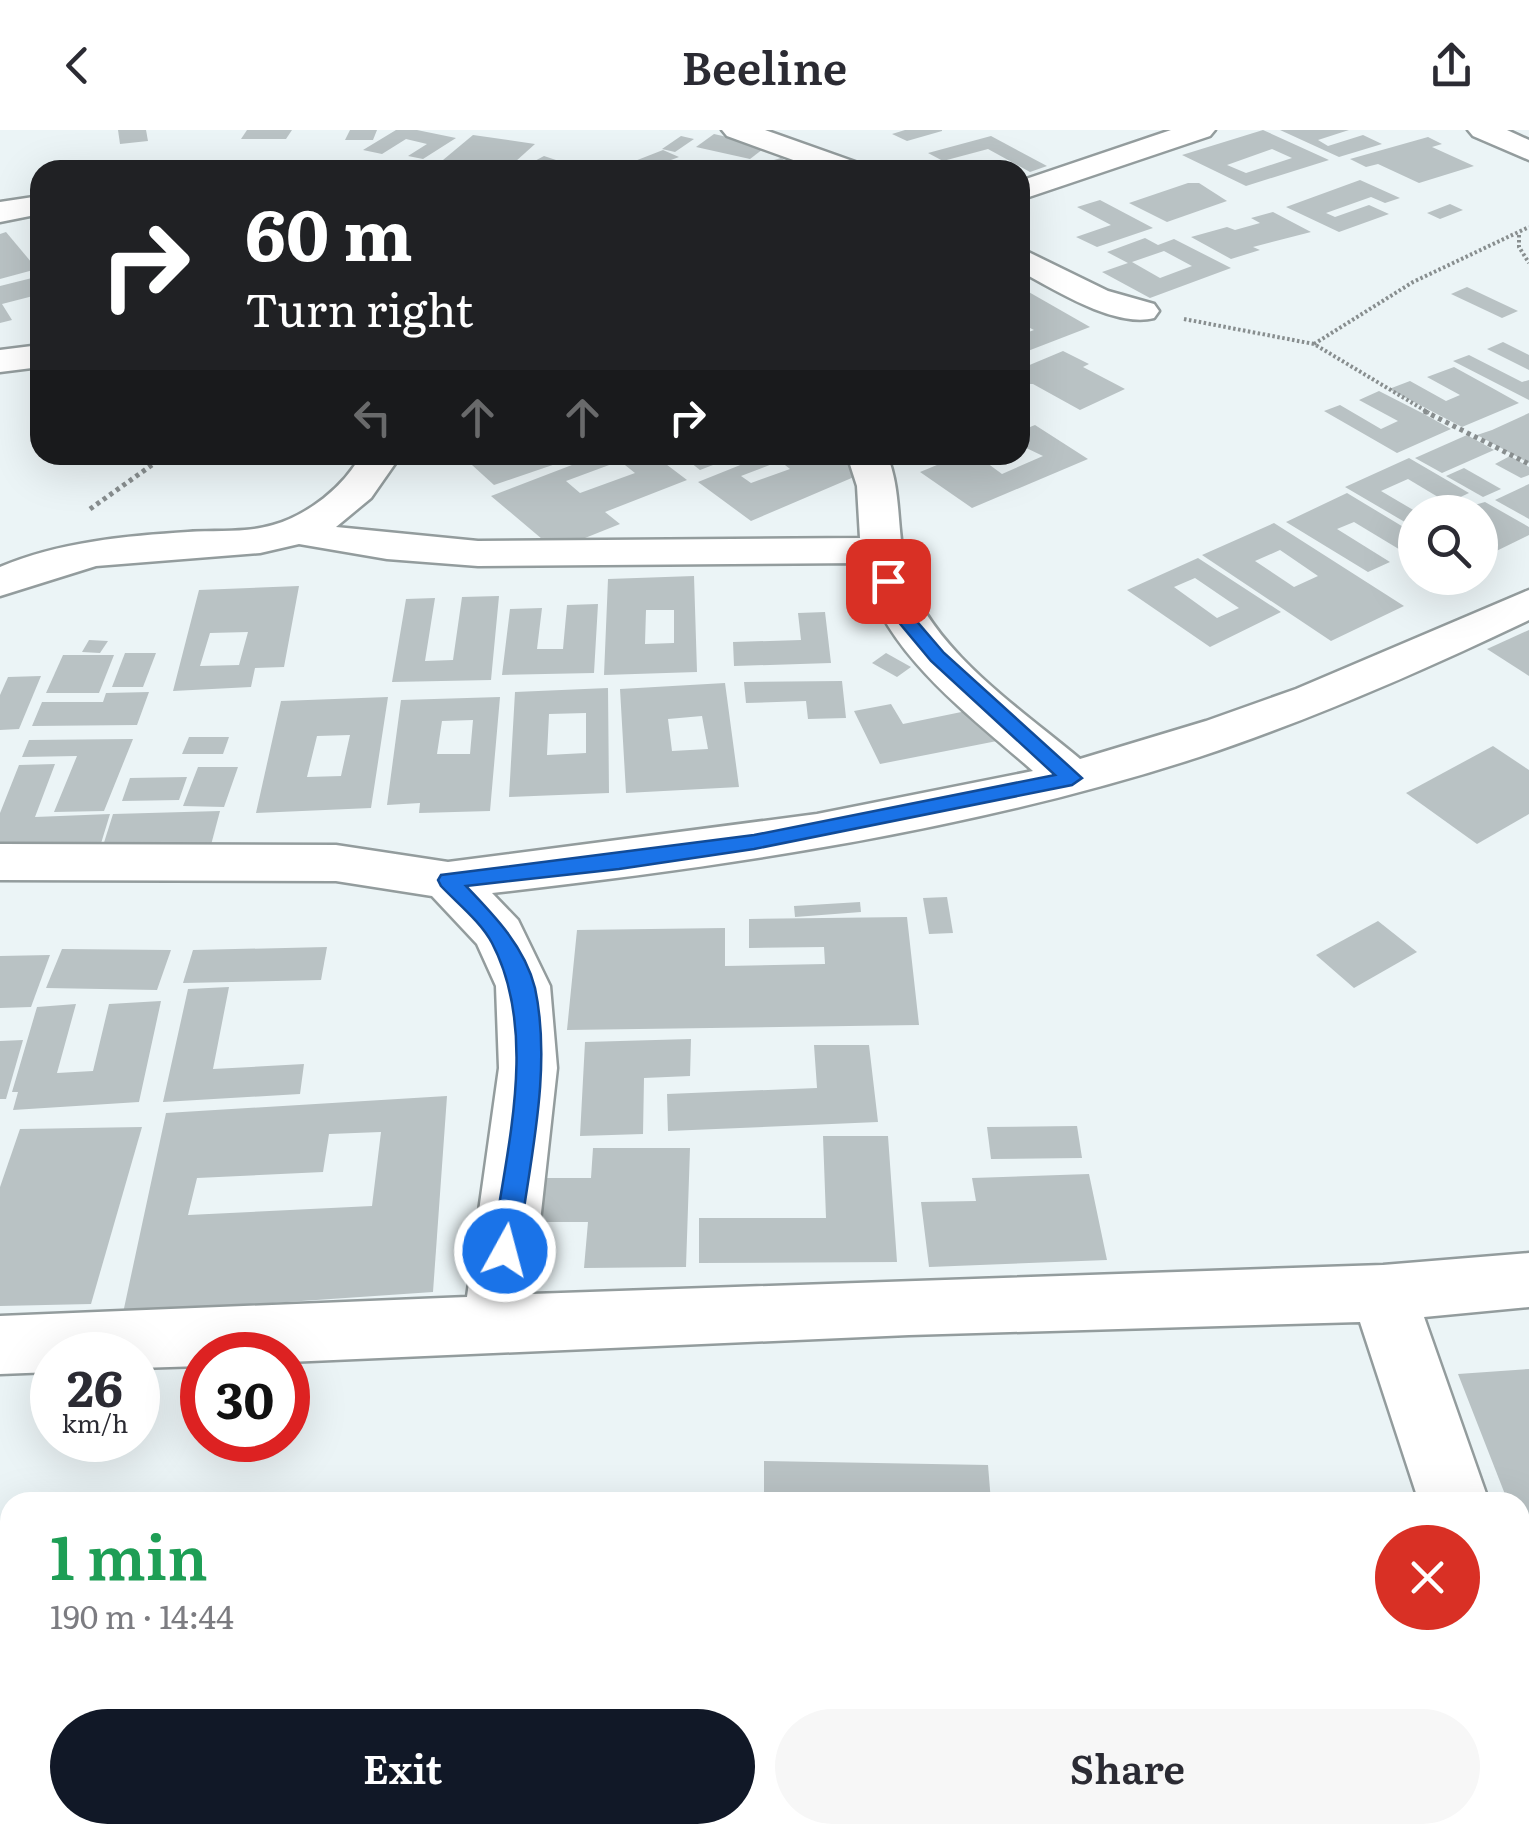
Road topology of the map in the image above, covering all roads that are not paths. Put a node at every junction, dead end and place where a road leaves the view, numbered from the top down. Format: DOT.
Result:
graph roads {
  1 [pos="736,130"];
  2 [pos="1200,130"];
  3 [pos="1483,130"];
  4 [pos="1529,150"];
  5 [pos="822,160"];
  6 [pos="1061,179"];
  7 [pos="1030,181"];
  8 [pos="1030,188"];
  9 [pos="30,207"];
  10 [pos="0,212"];
  11 [pos="1030,263"];
  12 [pos="1142,311"];
  13 [pos="30,358"];
  14 [pos="0,362"];
  15 [pos="374,465"];
  16 [pos="871,465"];
  17 [pos="297,531"];
  18 [pos="882,550"];
  19 [pos="0,583"];
  20 [pos="1529,603"];
  21 [pos="1072,778"];
  22 [pos="0,862"];
  23 [pos="448,880"];
  24 [pos="1529,1280"];
  25 [pos="1383,1293"];
  26 [pos="496,1324"];
  27 [pos="0,1346"];
  28 [pos="1451,1492"];
  1 -- 5 [label="street"];
  2 -- 6 [label="street"];
  3 -- 4 [label="street"];
  6 -- 7 [label="street"];
  6 -- 8 [label="street"];
  9 -- 10 [label="street"];
  11 -- 12 [label="street"];
  13 -- 14 [label="street"];
  15 -- 17 [label="street"];
  16 -- 18 [label="street"];
  17 -- 18 [label="street"];
  17 -- 19 [label="street"];
  18 -- 21 [label="street"];
  20 -- 21 [label="street"];
  21 -- 23 [label="street"];
  22 -- 23 [label="street"];
  23 -- 26 [label="street"];
  24 -- 25 [label="street"];
  25 -- 26 [label="street"];
  25 -- 28 [label="street"];
  26 -- 27 [label="street"];
}
